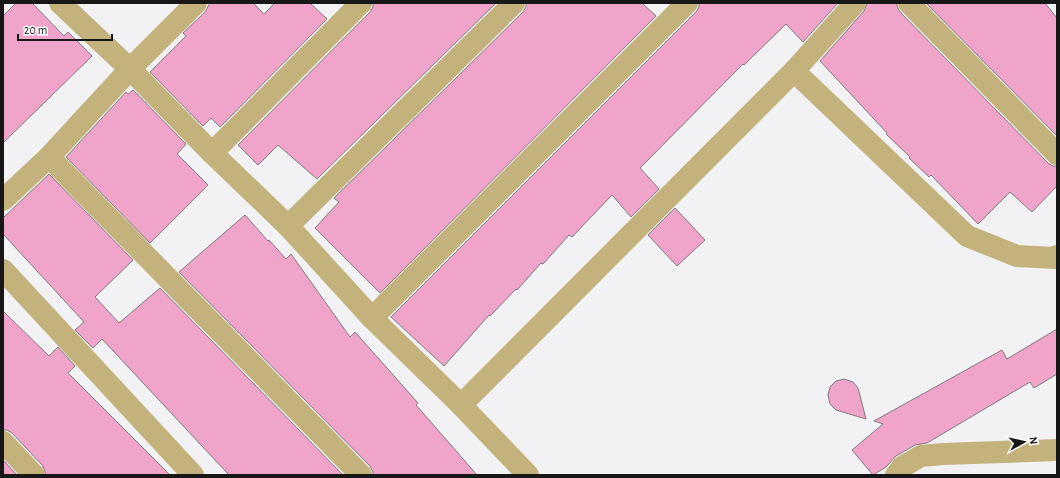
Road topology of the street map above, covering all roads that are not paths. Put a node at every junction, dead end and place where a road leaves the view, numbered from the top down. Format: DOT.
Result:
graph roads {
  1 [pos="60,3"];
  2 [pos="196,3"];
  3 [pos="361,3"];
  4 [pos="514,3"];
  5 [pos="687,3"];
  6 [pos="855,3"];
  7 [pos="909,3"];
  8 [pos="130,69"];
  9 [pos="794,71"];
  10 [pos="212,153"];
  11 [pos="1057,154"];
  12 [pos="49,157"];
  13 [pos="3,200"];
  14 [pos="288,226"];
  15 [pos="1057,256"];
  16 [pos="3,270"];
  17 [pos="372,318"];
  18 [pos="461,405"];
  19 [pos="3,442"];
  20 [pos="1057,450"];
  21 [pos="34,475"];
  22 [pos="193,475"];
  23 [pos="361,475"];
  24 [pos="528,475"];
  25 [pos="896,475"];
  1 -- 8 [label="street"];
  2 -- 8 [label="street"];
  3 -- 10 [label="street"];
  4 -- 14 [label="street"];
  5 -- 17 [label="street"];
  6 -- 9 [label="street"];
  7 -- 11 [label="street"];
  8 -- 10 [label="street"];
  8 -- 12 [label="street"];
  9 -- 15 [label="street"];
  9 -- 18 [label="street"];
  10 -- 14 [label="street"];
  12 -- 13 [label="street"];
  12 -- 23 [label="street"];
  14 -- 17 [label="street"];
  16 -- 22 [label="street"];
  17 -- 18 [label="street"];
  18 -- 24 [label="street"];
  19 -- 21 [label="street"];
  20 -- 25 [label="street"];
}
